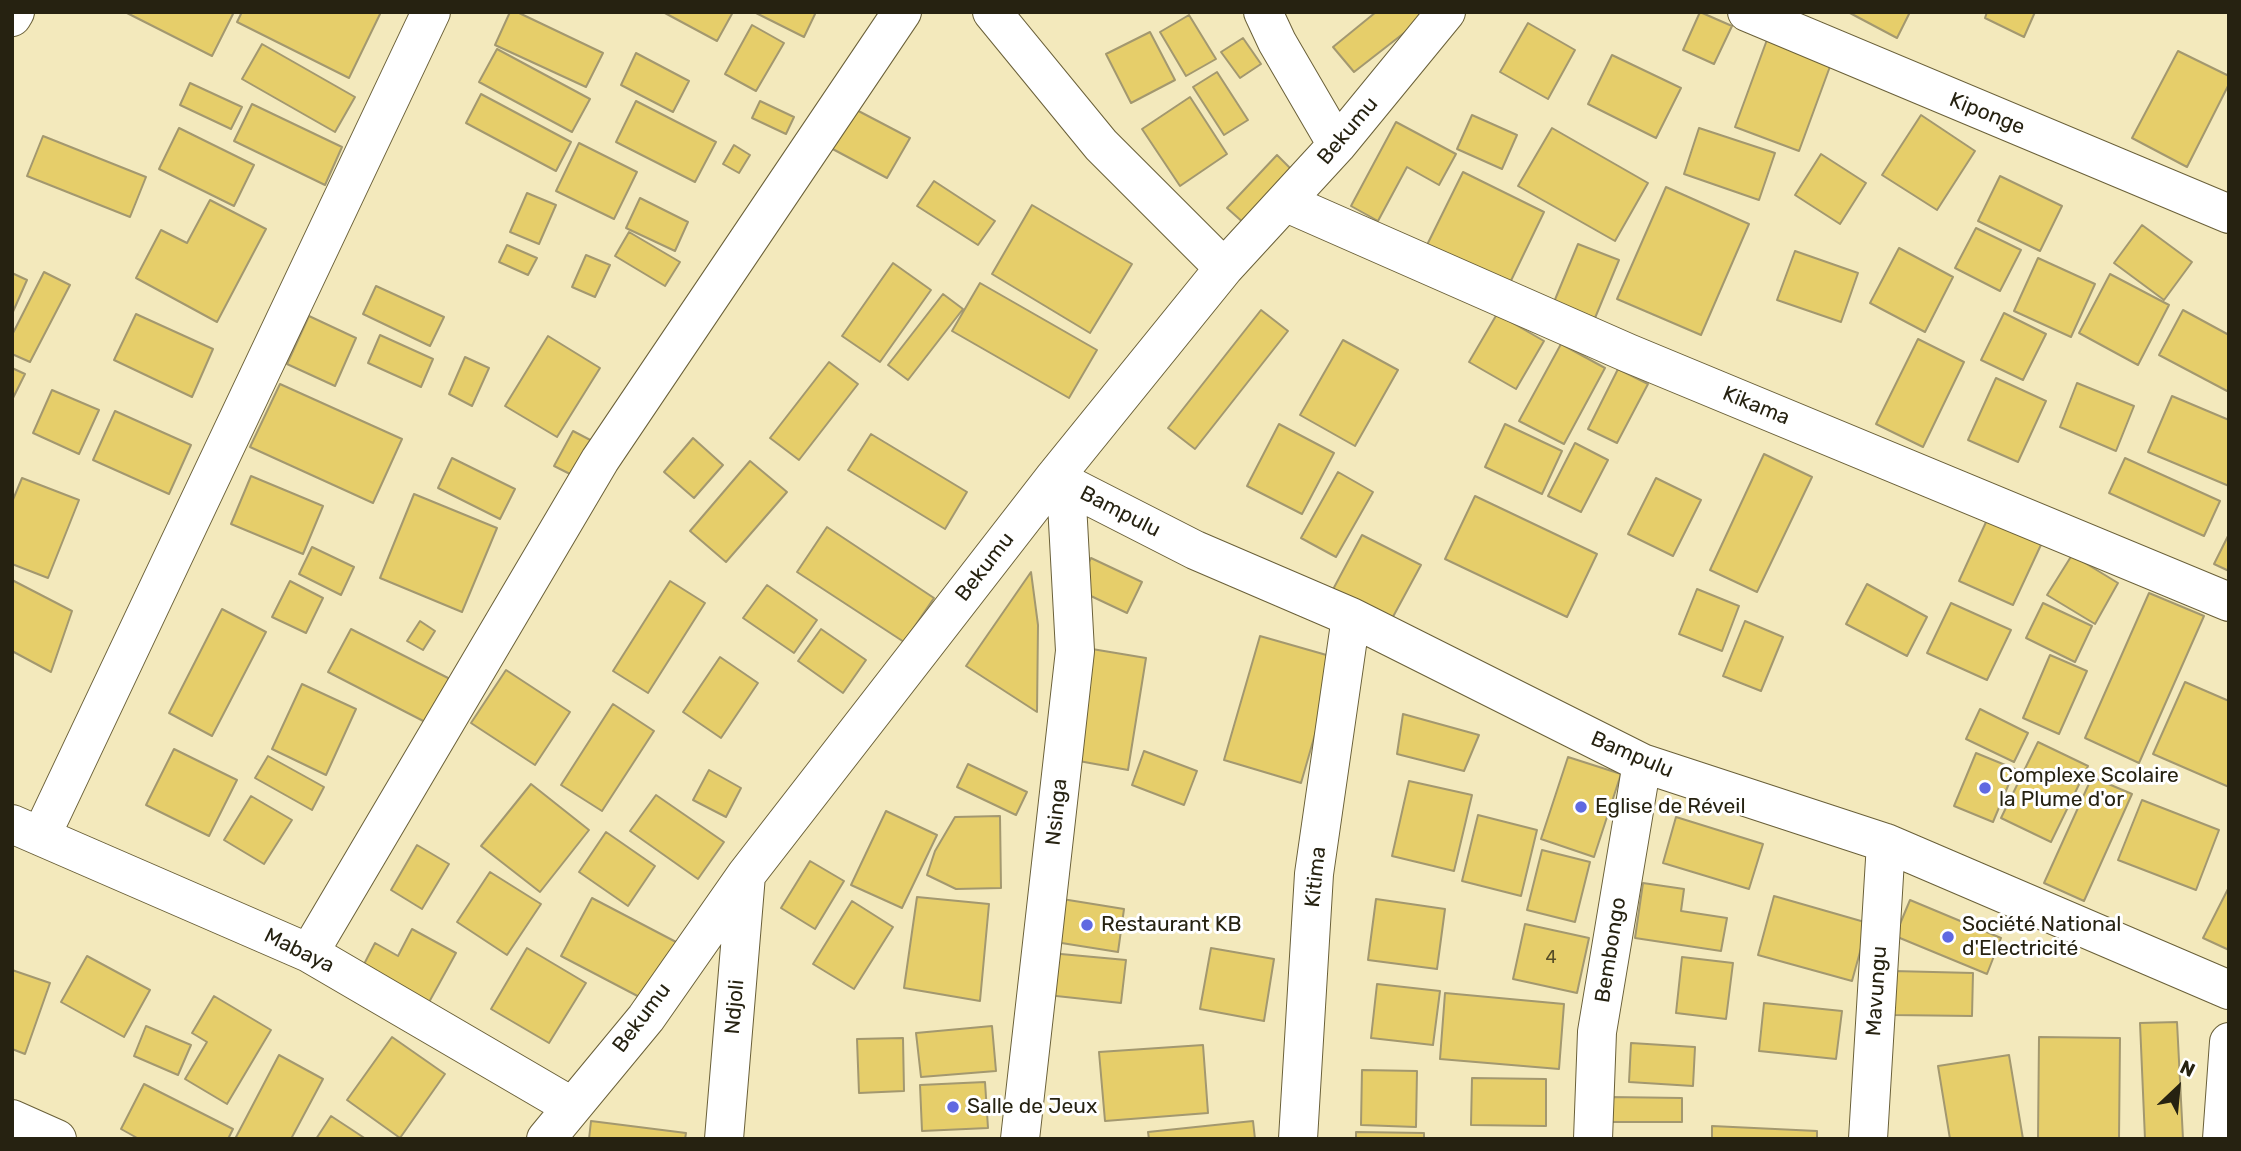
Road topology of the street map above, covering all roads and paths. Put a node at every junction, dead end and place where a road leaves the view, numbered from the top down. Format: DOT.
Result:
graph roads {
  1 [pos="431,12"];
  2 [pos="902,12"];
  3 [pos="992,12"];
  4 [pos="1263,12"];
  5 [pos="1446,12"];
  6 [pos="1747,12"];
  7 [pos="1337,145"];
  8 [pos="1287,203"];
  9 [pos="2229,214"];
  10 [pos="1224,268"];
  11 [pos="1060,481"];
  12 [pos="2229,602"];
  13 [pos="1351,617"];
  14 [pos="1642,763"];
  15 [pos="27,830"];
  16 [pos="1886,843"];
  17 [pos="747,875"];
  18 [pos="309,953"];
  19 [pos="2229,990"];
  20 [pos="2229,1042"];
  21 [pos="571,1106"];
  22 [pos="12,1119"];
  23 [pos="57,1139"];
  24 [pos="546,1139"];
  25 [pos="724,1139"];
  26 [pos="1020,1139"];
  27 [pos="1298,1139"];
  28 [pos="1593,1139"];
  29 [pos="1868,1139"];
  30 [pos="2222,1139"];
  1 -- 15 [label="street"];
  2 -- 18 [label="street"];
  3 -- 10 [label="street"];
  4 -- 7 [label="street"];
  5 -- 7 [label="street, Bekumu"];
  6 -- 9 [label="street, Kiponge"];
  7 -- 8 [label="street, Bekumu"];
  8 -- 10 [label="street, Bekumu"];
  8 -- 12 [label="street, Kikama"];
  10 -- 11 [label="street, Bekumu"];
  11 -- 13 [label="street, Bampulu"];
  11 -- 17 [label="street, Bekumu"];
  11 -- 26 [label="street, Nsinga"];
  13 -- 14 [label="street, Bampulu"];
  13 -- 27 [label="street, Kitima"];
  14 -- 16 [label="street, Bampulu"];
  14 -- 28 [label="street, Bembongo"];
  15 -- 18 [label="street, Mabaya"];
  16 -- 19 [label="street, Bampulu"];
  16 -- 29 [label="street, Mavungu"];
  17 -- 21 [label="street, Bekumu"];
  17 -- 25 [label="street, Ndjoli"];
  18 -- 21 [label="street, Mabaya"];
  20 -- 30 [label="street"];
  21 -- 24 [label="street, Bekumu"];
  22 -- 23 [label="street"];
}
